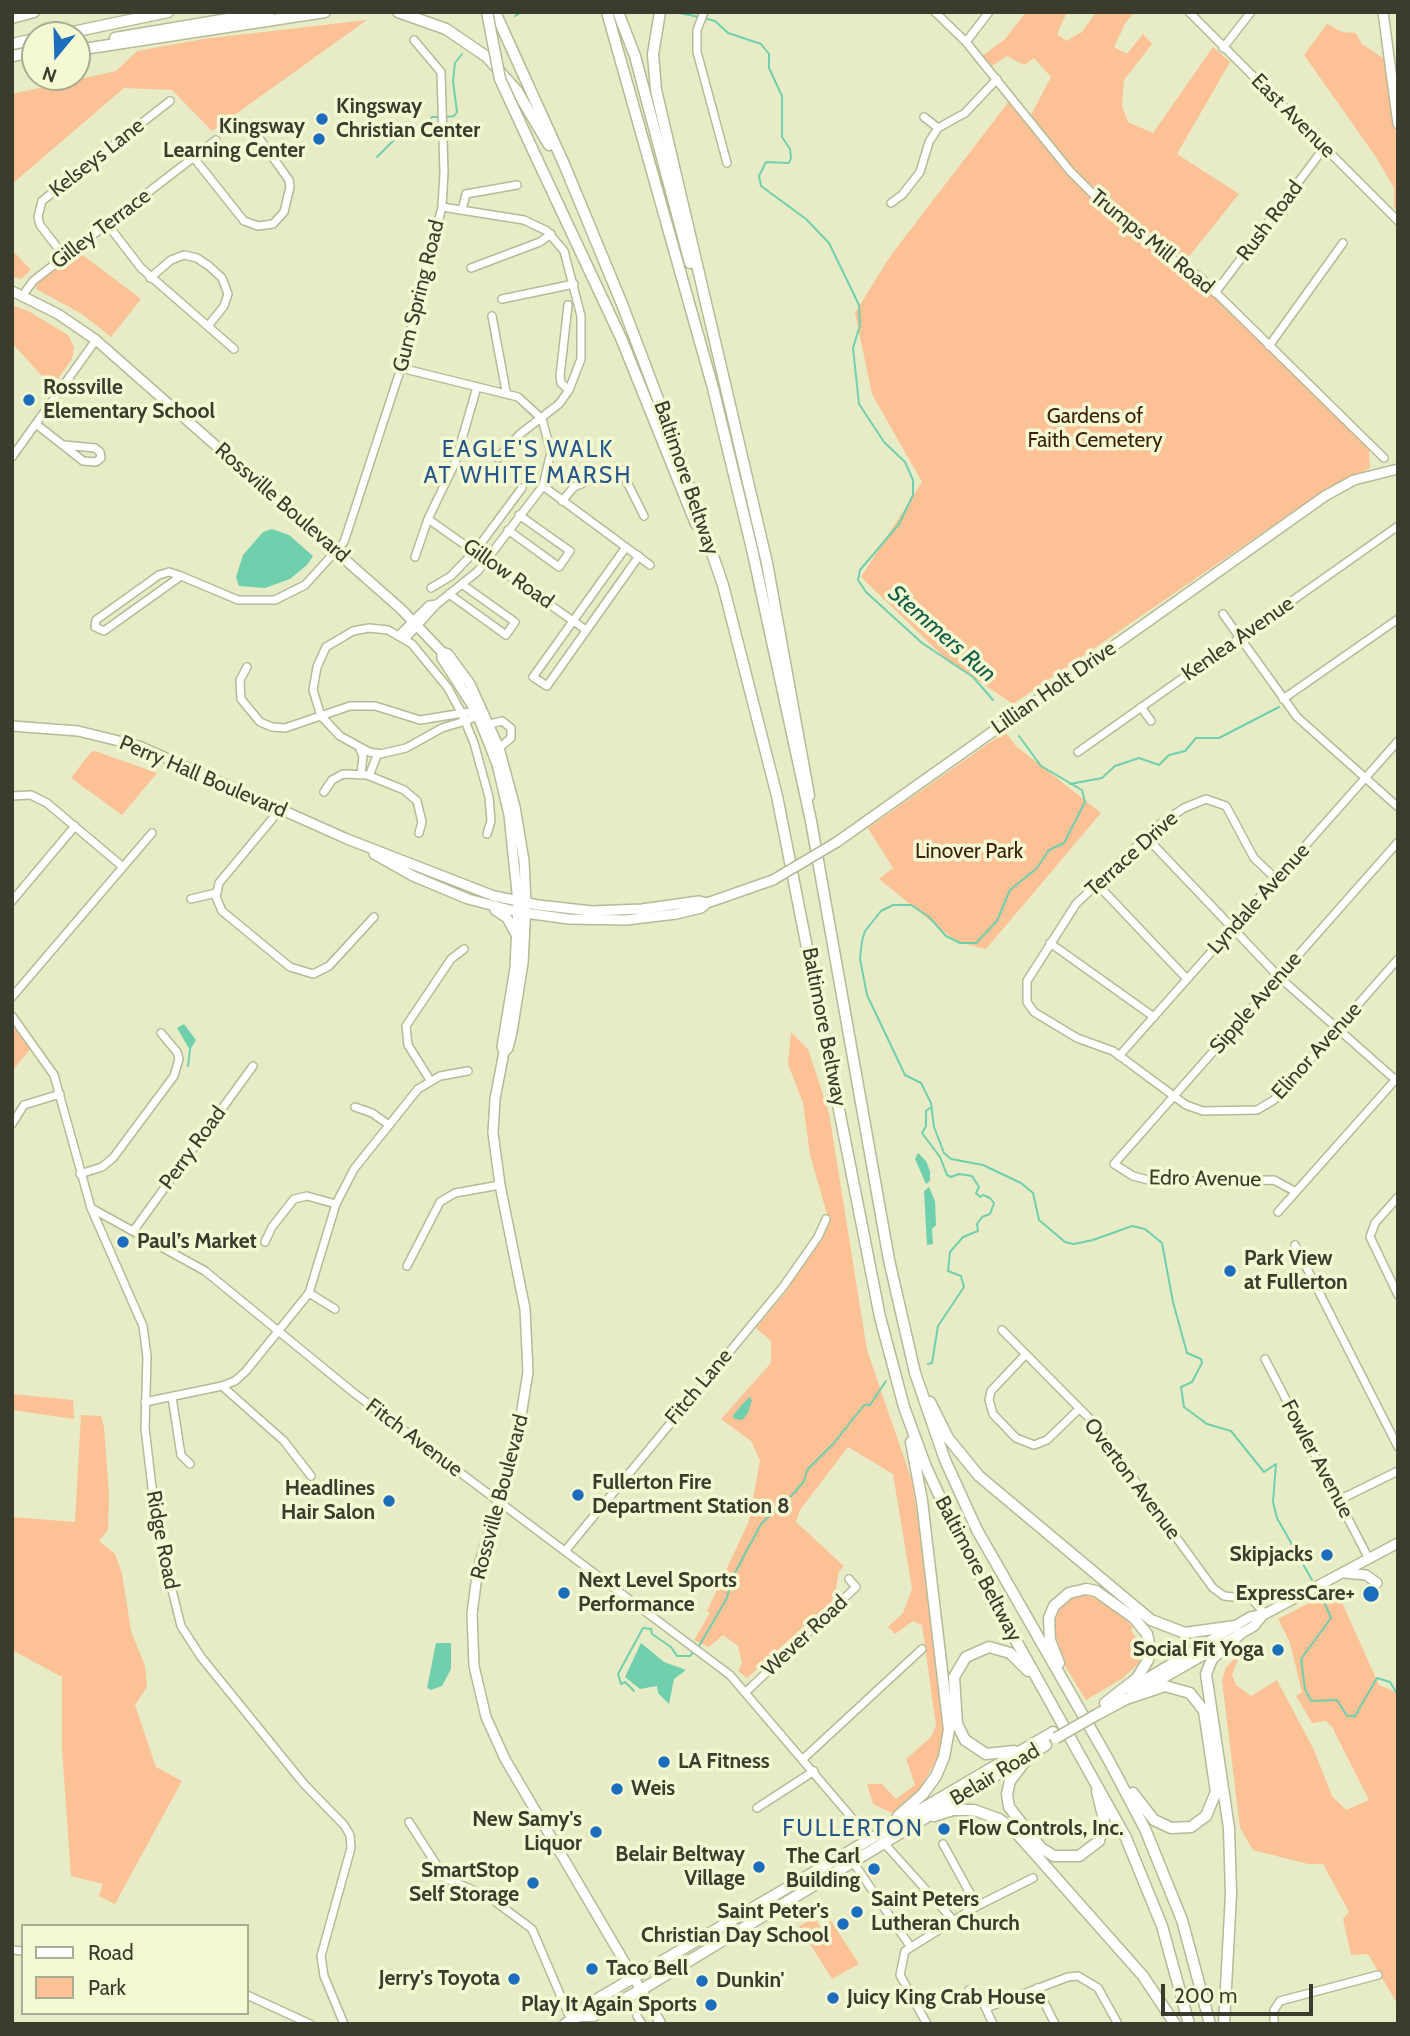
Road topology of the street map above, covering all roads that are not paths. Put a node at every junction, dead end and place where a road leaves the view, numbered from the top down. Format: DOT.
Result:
graph roads {
  1 [pos="34,12"];
  2 [pos="169,12"];
  3 [pos="325,12"];
  4 [pos="398,12"];
  5 [pos="487,12"];
  6 [pos="495,12"];
  7 [pos="607,12"];
  8 [pos="618,12"];
  9 [pos="660,12"];
  10 [pos="935,12"];
  11 [pos="989,12"];
  12 [pos="1189,12"];
  13 [pos="1251,12"];
  14 [pos="1383,12"];
  15 [pos="266,13"];
  16 [pos="702,15"];
  17 [pos="12,18"];
  18 [pos="91,28"];
  19 [pos="414,40"];
  20 [pos="966,42"];
  21 [pos="91,43"];
  22 [pos="91,48"];
  23 [pos="1223,48"];
  24 [pos="997,79"];
  25 [pos="170,101"];
  26 [pos="924,117"];
  27 [pos="1398,124"];
  28 [pos="251,127"];
  29 [pos="938,128"];
  30 [pos="216,140"];
  31 [pos="1324,148"];
  32 [pos="194,158"];
  33 [pos="727,163"];
  34 [pos="517,185"];
  35 [pos="891,203"];
  36 [pos="442,207"];
  37 [pos="462,210"];
  38 [pos="1398,221"];
  39 [pos="108,225"];
  40 [pos="551,234"];
  41 [pos="1343,243"];
  42 [pos="64,256"];
  43 [pos="471,268"];
  44 [pos="150,278"];
  45 [pos="574,284"];
  46 [pos="12,290"];
  47 [pos="1216,293"];
  48 [pos="23,295"];
  49 [pos="502,299"];
  50 [pos="568,305"];
  51 [pos="492,316"];
  52 [pos="208,326"];
  53 [pos="96,340"];
  54 [pos="1269,346"];
  55 [pos="234,349"];
  56 [pos="641,354"];
  57 [pos="401,368"];
  58 [pos="723,374"];
  59 [pos="477,387"];
  60 [pos="569,390"];
  61 [pos="506,391"];
  62 [pos="541,419"];
  63 [pos="36,424"];
  64 [pos="64,445"];
  65 [pos="12,457"];
  66 [pos="498,458"];
  67 [pos="1384,458"];
  68 [pos="1398,469"];
  69 [pos="543,486"];
  70 [pos="522,488"];
  71 [pos="562,501"];
  72 [pos="519,515"];
  73 [pos="644,516"];
  74 [pos="428,519"];
  75 [pos="1398,526"];
  76 [pos="508,530"];
  77 [pos="626,547"];
  78 [pos="475,550"];
  79 [pos="336,552"];
  80 [pos="639,556"];
  81 [pos="415,557"];
  82 [pos="488,559"];
  83 [pos="650,565"];
  84 [pos="181,576"];
  85 [pos="463,585"];
  86 [pos="431,588"];
  87 [pos="449,594"];
  88 [pos="127,597"];
  89 [pos="135,609"];
  90 [pos="1223,614"];
  91 [pos="730,617"];
  92 [pos="1398,619"];
  93 [pos="572,620"];
  94 [pos="416,623"];
  95 [pos="586,630"];
  96 [pos="403,636"];
  97 [pos="1239,637"];
  98 [pos="442,652"];
  99 [pos="247,667"];
  100 [pos="1283,699"];
  101 [pos="1141,707"];
  102 [pos="476,711"];
  103 [pos="461,712"];
  104 [pos="321,716"];
  105 [pos="439,719"];
  106 [pos="465,721"];
  107 [pos="1151,721"];
  108 [pos="490,724"];
  109 [pos="12,726"];
  110 [pos="442,728"];
  111 [pos="1398,741"];
  112 [pos="499,748"];
  113 [pos="360,749"];
  114 [pos="1078,752"];
  115 [pos="378,753"];
  116 [pos="365,775"];
  117 [pos="1365,778"];
  118 [pos="324,792"];
  119 [pos="12,796"];
  120 [pos="278,807"];
  121 [pos="1398,807"];
  122 [pos="811,821"];
  123 [pos="75,826"];
  124 [pos="152,833"];
  125 [pos="419,833"];
  126 [pos="487,834"];
  127 [pos="1146,836"];
  128 [pos="347,839"];
  129 [pos="1398,842"];
  130 [pos="123,867"];
  131 [pos="1276,879"];
  132 [pos="1097,884"];
  133 [pos="216,893"];
  134 [pos="191,899"];
  135 [pos="12,901"];
  136 [pos="485,904"];
  137 [pos="522,908"];
  138 [pos="374,917"];
  139 [pos="1231,930"];
  140 [pos="517,936"];
  141 [pos="1050,943"];
  142 [pos="464,949"];
  143 [pos="1398,959"];
  144 [pos="1279,976"];
  145 [pos="1187,979"];
  146 [pos="12,997"];
  147 [pos="1154,1017"];
  148 [pos="14,1021"];
  149 [pos="1337,1028"];
  150 [pos="161,1033"];
  151 [pos="504,1052"];
  152 [pos="1119,1056"];
  153 [pos="253,1066"];
  154 [pos="468,1071"];
  155 [pos="430,1080"];
  156 [pos="1397,1080"];
  157 [pos="60,1094"];
  158 [pos="1174,1096"];
  159 [pos="355,1107"];
  160 [pos="12,1124"];
  161 [pos="389,1125"];
  162 [pos="1114,1164"];
  163 [pos="80,1174"];
  164 [pos="500,1185"];
  165 [pos="1296,1192"];
  166 [pos="1398,1197"];
  167 [pos="336,1204"];
  168 [pos="91,1208"];
  169 [pos="1278,1212"];
  170 [pos="826,1219"];
  171 [pos="134,1230"];
  172 [pos="885,1238"];
  173 [pos="265,1242"];
  174 [pos="1296,1245"];
  175 [pos="407,1266"];
  176 [pos="309,1293"];
  177 [pos="1398,1295"];
  178 [pos="335,1309"];
  179 [pos="1002,1330"];
  180 [pos="278,1331"];
  181 [pos="1026,1354"];
  182 [pos="1265,1359"];
  183 [pos="222,1386"];
  184 [pos="172,1397"];
  185 [pos="145,1402"];
  186 [pos="904,1407"];
  187 [pos="1079,1409"];
  188 [pos="1398,1447"];
  189 [pos="190,1464"];
  190 [pos="1398,1471"];
  191 [pos="311,1476"];
  192 [pos="497,1500"];
  193 [pos="1339,1500"];
  194 [pos="1398,1543"];
  195 [pos="565,1551"];
  196 [pos="1369,1559"];
  197 [pos="1345,1573"];
  198 [pos="849,1579"];
  199 [pos="1377,1583"];
  200 [pos="1265,1614"];
  201 [pos="1238,1630"];
  202 [pos="922,1649"];
  203 [pos="746,1692"];
  204 [pos="1073,1696"];
  205 [pos="1115,1698"];
  206 [pos="1051,1699"];
  207 [pos="1126,1699"];
  208 [pos="1095,1712"];
  209 [pos="1032,1749"];
  210 [pos="803,1759"];
  211 [pos="1108,1759"];
  212 [pos="814,1771"];
  213 [pos="1091,1771"];
  214 [pos="757,1808"];
  215 [pos="409,1822"];
  216 [pos="904,1829"];
  217 [pos="866,1840"];
  218 [pos="883,1842"];
  219 [pos="943,1844"];
  220 [pos="849,1856"];
  221 [pos="1033,1878"];
  222 [pos="977,1906"];
  223 [pos="954,1921"];
  224 [pos="910,1946"];
  225 [pos="1378,1975"];
  226 [pos="634,1978"];
  227 [pos="1037,1988"];
  228 [pos="641,1990"];
  229 [pos="969,1990"];
  230 [pos="248,1995"];
  231 [pos="986,2008"];
  232 [pos="637,2016"];
  233 [pos="598,2019"];
  234 [pos="572,2020"];
  235 [pos="310,2024"];
  236 [pos="344,2024"];
  237 [pos="642,2024"];
  238 [pos="661,2024"];
  239 [pos="927,2024"];
  240 [pos="993,2024"];
  241 [pos="1055,2024"];
  242 [pos="1118,2024"];
  243 [pos="1175,2024"];
  244 [pos="1189,2024"];
  245 [pos="1210,2024"];
  246 [pos="1224,2024"];
  247 [pos="1274,2024"];
  1 -- 17 [label="highway"];
  2 -- 18 [label="highway"];
  3 -- 22 [label="highway"];
  4 -- 56 [label="highway"];
  5 -- 91 [label="highway, bridge"];
  6 -- 56 [label="highway, Baltimore Beltway"];
  7 -- 122 [label="highway, Baltimore Beltway"];
  8 -- 58 [label="highway"];
  9 -- 58 [label="highway"];
  10 -- 20 [label="street, Trumps Mill Road"];
  11 -- 20 [label="street"];
  12 -- 23 [label="street, East Avenue"];
  13 -- 23 [label="street"];
  14 -- 27 [label="main road"];
  15 -- 21 [label="highway"];
  16 -- 33 [label="street"];
  19 -- 36 [label="street, Gum Spring Road"];
  20 -- 24 [label="street, Trumps Mill Road"];
  23 -- 31 [label="street, East Avenue"];
  24 -- 29 [label="street"];
  24 -- 47 [label="street, Trumps Mill Road"];
  25 -- 42 [label="street, Kelseys Lane"];
  26 -- 29 [label="street"];
  28 -- 32 [label="street"];
  29 -- 35 [label="street"];
  30 -- 32 [label="street, Gilley Terrace"];
  31 -- 38 [label="street, East Avenue"];
  31 -- 47 [label="street, Rush Road"];
  32 -- 39 [label="street, Gilley Terrace"];
  34 -- 37 [label="street"];
  36 -- 37 [label="street"];
  36 -- 57 [label="street, Gum Spring Road"];
  37 -- 40 [label="street"];
  39 -- 42 [label="street, Gilley Terrace"];
  39 -- 44 [label="street"];
  40 -- 43 [label="street"];
  40 -- 45 [label="street"];
  41 -- 54 [label="street"];
  42 -- 48 [label="street, Gilley Terrace"];
  44 -- 52 [label="street"];
  44 -- 52 [label="street"];
  45 -- 49 [label="street"];
  45 -- 60 [label="street"];
  46 -- 48 [label="main road, Rossville Boulevard"];
  47 -- 54 [label="street, Trumps Mill Road"];
  48 -- 53 [label="main road, Rossville Boulevard"];
  50 -- 60 [label="street"];
  51 -- 61 [label="street"];
  52 -- 55 [label="street"];
  53 -- 63 [label="street"];
  53 -- 79 [label="main road, Rossville Boulevard"];
  54 -- 67 [label="street, Trumps Mill Road"];
  56 -- 91 [label="highway, Baltimore Beltway"];
  57 -- 59 [label="street"];
  57 -- 79 [label="street, Gum Spring Road"];
  58 -- 122 [label="highway"];
  59 -- 61 [label="street"];
  59 -- 74 [label="street"];
  60 -- 62 [label="street"];
  61 -- 62 [label="street"];
  62 -- 66 [label="street"];
  62 -- 69 [label="street"];
  63 -- 64 [label="street"];
  63 -- 65 [label="street"];
  64 -- 64 [label="street"];
  68 -- 137 [label="main road, Lillian Holt Drive, bridge"];
  69 -- 71 [label="street"];
  69 -- 72 [label="street"];
  70 -- 78 [label="street"];
  71 -- 73 [label="street"];
  71 -- 77 [label="street"];
  72 -- 76 [label="street"];
  72 -- 76 [label="street"];
  74 -- 78 [label="street, Gillow Road"];
  74 -- 81 [label="street"];
  75 -- 97 [label="street, Kenlea Avenue"];
  76 -- 82 [label="street"];
  77 -- 80 [label="street"];
  77 -- 93 [label="street"];
  78 -- 82 [label="street, Gillow Road"];
  78 -- 86 [label="street"];
  79 -- 84 [label="street, Gum Spring Road"];
  79 -- 94 [label="main road, Rossville Boulevard"];
  80 -- 83 [label="street"];
  80 -- 95 [label="street"];
  82 -- 85 [label="street"];
  82 -- 93 [label="street, Gillow Road"];
  84 -- 88 [label="street"];
  84 -- 89 [label="street"];
  85 -- 87 [label="street"];
  85 -- 87 [label="street"];
  87 -- 94 [label="street"];
  88 -- 89 [label="street"];
  88 -- 89 [label="street"];
  90 -- 97 [label="street"];
  91 -- 186 [label="highway, Baltimore Beltway"];
  92 -- 100 [label="street"];
  93 -- 95 [label="street, Gillow Road"];
  93 -- 95 [label="street"];
  94 -- 96 [label="street"];
  94 -- 98 [label="main road, Rossville Boulevard"];
  96 -- 103 [label="street"];
  96 -- 104 [label="street"];
  97 -- 100 [label="street"];
  97 -- 101 [label="street, Kenlea Avenue"];
  98 -- 102 [label="main road, Rossville Boulevard"];
  98 -- 108 [label="main road, Rossville Boulevard"];
  99 -- 104 [label="street"];
  100 -- 117 [label="street"];
  101 -- 107 [label="street"];
  101 -- 114 [label="street, Kenlea Avenue"];
  102 -- 103 [label="street"];
  102 -- 106 [label="street"];
  102 -- 137 [label="main road, Rossville Boulevard"];
  103 -- 105 [label="street"];
  103 -- 106 [label="street"];
  104 -- 105 [label="street"];
  104 -- 113 [label="street"];
  105 -- 110 [label="street"];
  106 -- 110 [label="street"];
  106 -- 126 [label="street"];
  108 -- 112 [label="main road, Rossville Boulevard"];
  108 -- 112 [label="street"];
  109 -- 120 [label="main road, Perry Hall Boulevard"];
  110 -- 115 [label="street"];
  111 -- 117 [label="street, Lyndale Avenue"];
  112 -- 137 [label="main road, Rossville Boulevard"];
  113 -- 115 [label="street"];
  113 -- 116 [label="street"];
  115 -- 116 [label="street"];
  116 -- 118 [label="street"];
  116 -- 125 [label="street"];
  117 -- 121 [label="street"];
  117 -- 131 [label="street, Lyndale Avenue"];
  119 -- 123 [label="street"];
  120 -- 128 [label="main road, Perry Hall Boulevard"];
  120 -- 133 [label="street"];
  122 -- 172 [label="highway, Baltimore Beltway"];
  123 -- 130 [label="street"];
  123 -- 135 [label="street"];
  124 -- 130 [label="street"];
  127 -- 131 [label="street, Terrace Drive"];
  127 -- 132 [label="street, Terrace Drive"];
  127 -- 139 [label="street"];
  128 -- 136 [label="main road, Perry Hall Boulevard"];
  128 -- 137 [label="main road, Perry Hall Boulevard"];
  129 -- 144 [label="street, Sipple Avenue"];
  130 -- 146 [label="street"];
  131 -- 139 [label="street, Lyndale Avenue"];
  132 -- 141 [label="street, Terrace Drive"];
  132 -- 145 [label="street"];
  133 -- 134 [label="street"];
  133 -- 138 [label="street"];
  136 -- 137 [label="main road, Perry Hall Boulevard"];
  136 -- 140 [label="main road"];
  137 -- 140 [label="main road, Rossville Boulevard"];
  137 -- 151 [label="main road, Rossville Boulevard"];
  139 -- 144 [label="street"];
  139 -- 145 [label="street, Lyndale Avenue"];
  140 -- 151 [label="main road, Rossville Boulevard"];
  141 -- 147 [label="street"];
  141 -- 152 [label="street, Elinor Avenue"];
  142 -- 155 [label="street"];
  143 -- 149 [label="street, Elinor Avenue"];
  144 -- 149 [label="street"];
  144 -- 158 [label="street, Sipple Avenue"];
  145 -- 147 [label="street, Lyndale Avenue"];
  147 -- 152 [label="street, Lyndale Avenue"];
  148 -- 157 [label="street, Ridge Road"];
  149 -- 156 [label="street"];
  149 -- 158 [label="street, Elinor Avenue"];
  150 -- 163 [label="street"];
  151 -- 164 [label="main road, Rossville Boulevard"];
  152 -- 158 [label="street, Elinor Avenue"];
  153 -- 171 [label="street, Perry Road"];
  154 -- 155 [label="street"];
  155 -- 161 [label="street"];
  156 -- 165 [label="street"];
  157 -- 160 [label="street"];
  157 -- 163 [label="street, Ridge Road"];
  158 -- 162 [label="street, Sipple Avenue"];
  159 -- 161 [label="street"];
  161 -- 167 [label="street"];
  162 -- 165 [label="street, Edro Avenue"];
  163 -- 168 [label="street, Ridge Road"];
  164 -- 175 [label="street"];
  164 -- 192 [label="main road, Rossville Boulevard"];
  165 -- 169 [label="street"];
  166 -- 177 [label="street"];
  167 -- 173 [label="street"];
  167 -- 176 [label="street"];
  168 -- 171 [label="street, Fitch Avenue"];
  168 -- 185 [label="street, Ridge Road"];
  170 -- 195 [label="street, Fitch Lane"];
  171 -- 180 [label="street, Fitch Avenue"];
  172 -- 201 [label="highway"];
  172 -- 204 [label="highway, Baltimore Beltway"];
  174 -- 188 [label="street"];
  176 -- 178 [label="street"];
  176 -- 180 [label="street"];
  179 -- 181 [label="street, Overton Avenue"];
  180 -- 183 [label="street"];
  180 -- 192 [label="street, Fitch Avenue"];
  181 -- 187 [label="street, Overton Avenue"];
  181 -- 187 [label="street"];
  182 -- 193 [label="street, Fowler Avenue"];
  183 -- 184 [label="street"];
  183 -- 191 [label="street"];
  184 -- 185 [label="street"];
  184 -- 189 [label="street"];
  185 -- 236 [label="street, Ridge Road"];
  186 -- 206 [label="highway, Baltimore Beltway"];
  186 -- 217 [label="highway"];
  187 -- 200 [label="street, Overton Avenue"];
  190 -- 193 [label="street"];
  192 -- 195 [label="street, Fitch Avenue"];
  192 -- 226 [label="main road, Rossville Boulevard"];
  193 -- 196 [label="street, Fowler Avenue"];
  194 -- 196 [label="main road, Belair Road"];
  195 -- 203 [label="street, Fitch Avenue"];
  196 -- 197 [label="main road, Belair Road"];
  197 -- 199 [label="main road"];
  197 -- 200 [label="main road, Belair Road"];
  198 -- 203 [label="street, Wever Road"];
  200 -- 201 [label="main road, Belair Road"];
  201 -- 205 [label="main road, Belair Road"];
  201 -- 207 [label="main road, Belair Road"];
  201 -- 246 [label="highway"];
  202 -- 210 [label="street"];
  203 -- 210 [label="street, Fitch Avenue"];
  204 -- 205 [label="highway"];
  204 -- 211 [label="highway, Baltimore Beltway"];
  205 -- 208 [label="highway, Belair Road"];
  206 -- 209 [label="highway"];
  206 -- 213 [label="highway, Baltimore Beltway"];
  207 -- 208 [label="highway, Belair Road"];
  207 -- 211 [label="highway"];
  208 -- 209 [label="highway, Belair Road, bridge"];
  209 -- 213 [label="highway"];
  209 -- 216 [label="highway, Belair Road"];
  209 -- 217 [label="highway, Belair Road"];
  210 -- 212 [label="street, Fitch Avenue"];
  211 -- 245 [label="highway, Baltimore Beltway"];
  212 -- 214 [label="street"];
  212 -- 217 [label="street, Fitch Avenue"];
  213 -- 244 [label="highway, Baltimore Beltway"];
  215 -- 234 [label="street"];
  216 -- 218 [label="highway, Belair Road"];
  216 -- 243 [label="highway"];
  217 -- 220 [label="highway, Belair Road"];
  218 -- 220 [label="highway, Belair Road"];
  218 -- 223 [label="street"];
  219 -- 222 [label="street"];
  220 -- 224 [label="street"];
  220 -- 226 [label="highway, Belair Road"];
  220 -- 228 [label="highway, Belair Road"];
  221 -- 222 [label="street"];
  222 -- 223 [label="street"];
  223 -- 224 [label="street"];
  224 -- 239 [label="street"];
  225 -- 247 [label="street"];
  226 -- 228 [label="main road, Rossville Boulevard"];
  226 -- 234 [label="highway, Belair Road"];
  227 -- 231 [label="street"];
  227 -- 241 [label="street"];
  227 -- 242 [label="street"];
  228 -- 233 [label="highway, Belair Road"];
  228 -- 238 [label="main road, Rossville Boulevard"];
  229 -- 231 [label="street"];
  230 -- 235 [label="street"];
  231 -- 240 [label="street"];
  232 -- 237 [label="street"];
  233 -- 234 [label="highway, Belair Road"];
}
